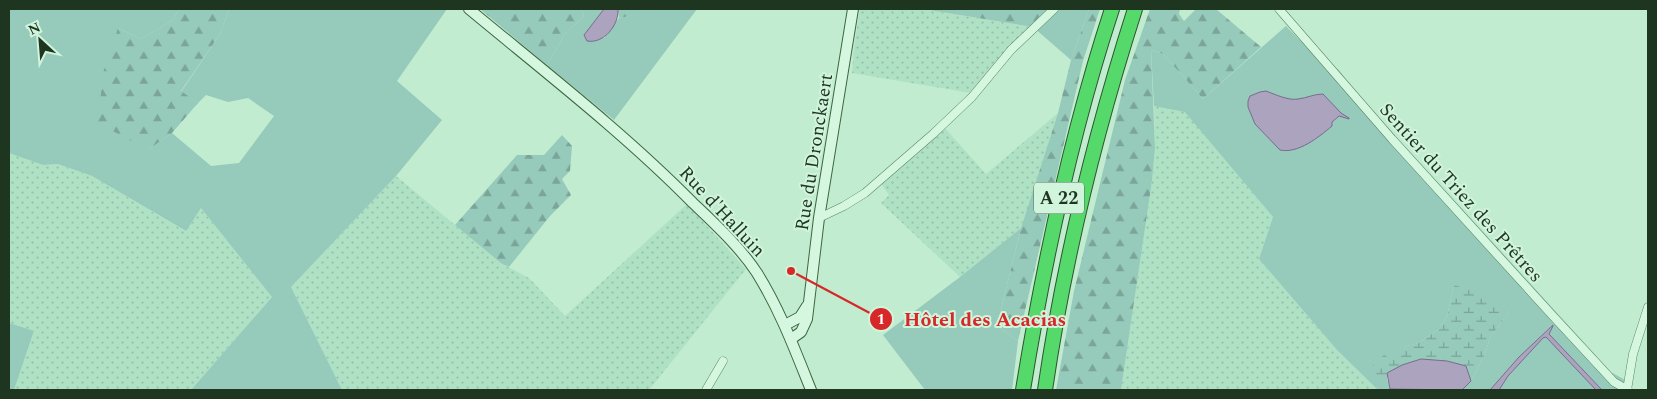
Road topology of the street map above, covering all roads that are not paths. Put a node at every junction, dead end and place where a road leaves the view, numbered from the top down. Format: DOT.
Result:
graph roads {
  1 [pos="469,9"];
  2 [pos="853,9"];
  3 [pos="1054,9"];
  4 [pos="1106,9"];
  5 [pos="1112,9"];
  6 [pos="1135,9"];
  7 [pos="1144,9"];
  8 [pos="1279,9"];
  9 [pos="1079,120"];
  10 [pos="1097,137"];
  11 [pos="819,218"];
  12 [pos="808,300"];
  13 [pos="1648,307"];
  14 [pos="785,325"];
  15 [pos="791,339"];
  16 [pos="723,361"];
  17 [pos="706,390"];
  18 [pos="811,390"];
  19 [pos="1023,390"];
  20 [pos="1045,390"];
  21 [pos="1628,390"];
  1 -- 14 [label="main road, Rue d'Halluin"];
  2 -- 11 [label="main road, Rue du Dronckaert"];
  3 -- 11 [label="street"];
  4 -- 9 [label="highway"];
  5 -- 9 [label="highway, A 22"];
  6 -- 10 [label="highway, A 22"];
  7 -- 10 [label="highway"];
  8 -- 21 [label="street, Sentier du Triez des Prêtres"];
  9 -- 19 [label="highway, A 22"];
  10 -- 20 [label="highway, A 22"];
  11 -- 12 [label="main road, Rue du Dronckaert"];
  12 -- 14 [label="main road, Rue du Dronckaert"];
  12 -- 15 [label="main road, Rue du Dronckaert"];
  13 -- 21 [label="street"];
  14 -- 15 [label="main road, Rue d'Halluin"];
  15 -- 18 [label="main road, Rue d'Halluin"];
  16 -- 17 [label="street"];
}
